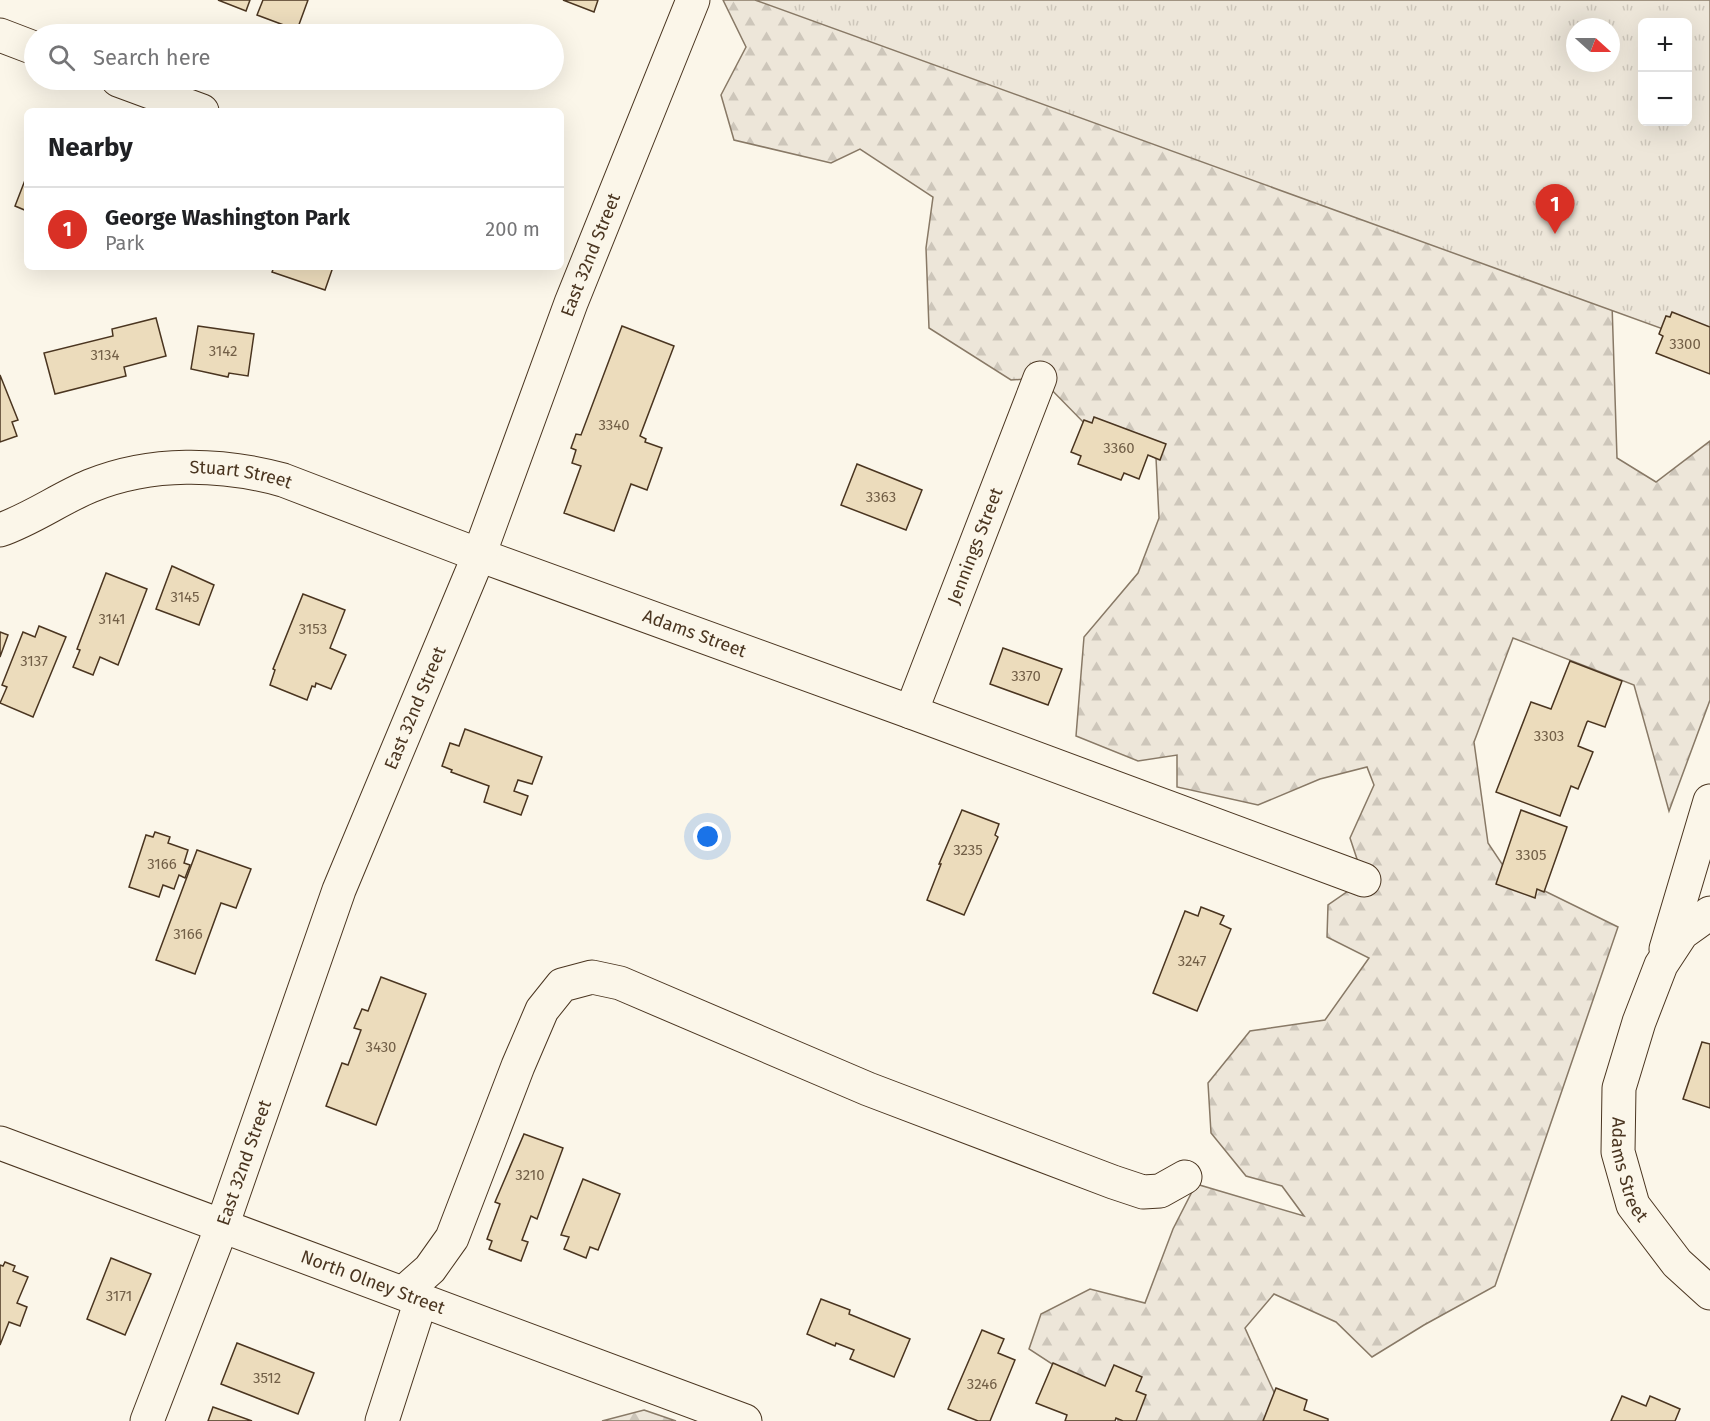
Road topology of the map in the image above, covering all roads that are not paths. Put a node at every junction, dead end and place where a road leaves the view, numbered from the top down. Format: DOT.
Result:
graph roads {
  1 [pos="693,0"];
  2 [pos="0,35"];
  3 [pos="24,44"];
  4 [pos="145,90"];
  5 [pos="194,108"];
  6 [pos="1040,378"];
  7 [pos="0,530"];
  8 [pos="479,555"];
  9 [pos="911,712"];
  10 [pos="1710,801"];
  11 [pos="1364,880"];
  12 [pos="1710,913"];
  13 [pos="1661,964"];
  14 [pos="0,1143"];
  15 [pos="1185,1177"];
  16 [pos="222,1226"];
  17 [pos="1710,1293"];
  18 [pos="412,1297"];
  19 [pos="147,1421"];
  20 [pos="382,1421"];
  21 [pos="745,1421"];
  1 -- 8 [label="street, East 32nd Street"];
  2 -- 3 [label="street"];
  4 -- 5 [label="street"];
  6 -- 9 [label="street, Jennings Street"];
  7 -- 8 [label="street, Stuart Street"];
  8 -- 9 [label="street, Adams Street"];
  8 -- 16 [label="street, East 32nd Street"];
  9 -- 11 [label="street, Adams Street"];
  10 -- 13 [label="street"];
  12 -- 13 [label="street"];
  13 -- 17 [label="street, Adams Street"];
  14 -- 16 [label="street, North Olney Street"];
  15 -- 18 [label="street"];
  16 -- 18 [label="street, North Olney Street"];
  16 -- 19 [label="street, East 32nd Street"];
  18 -- 20 [label="street"];
  18 -- 21 [label="street, North Olney Street"];
}
